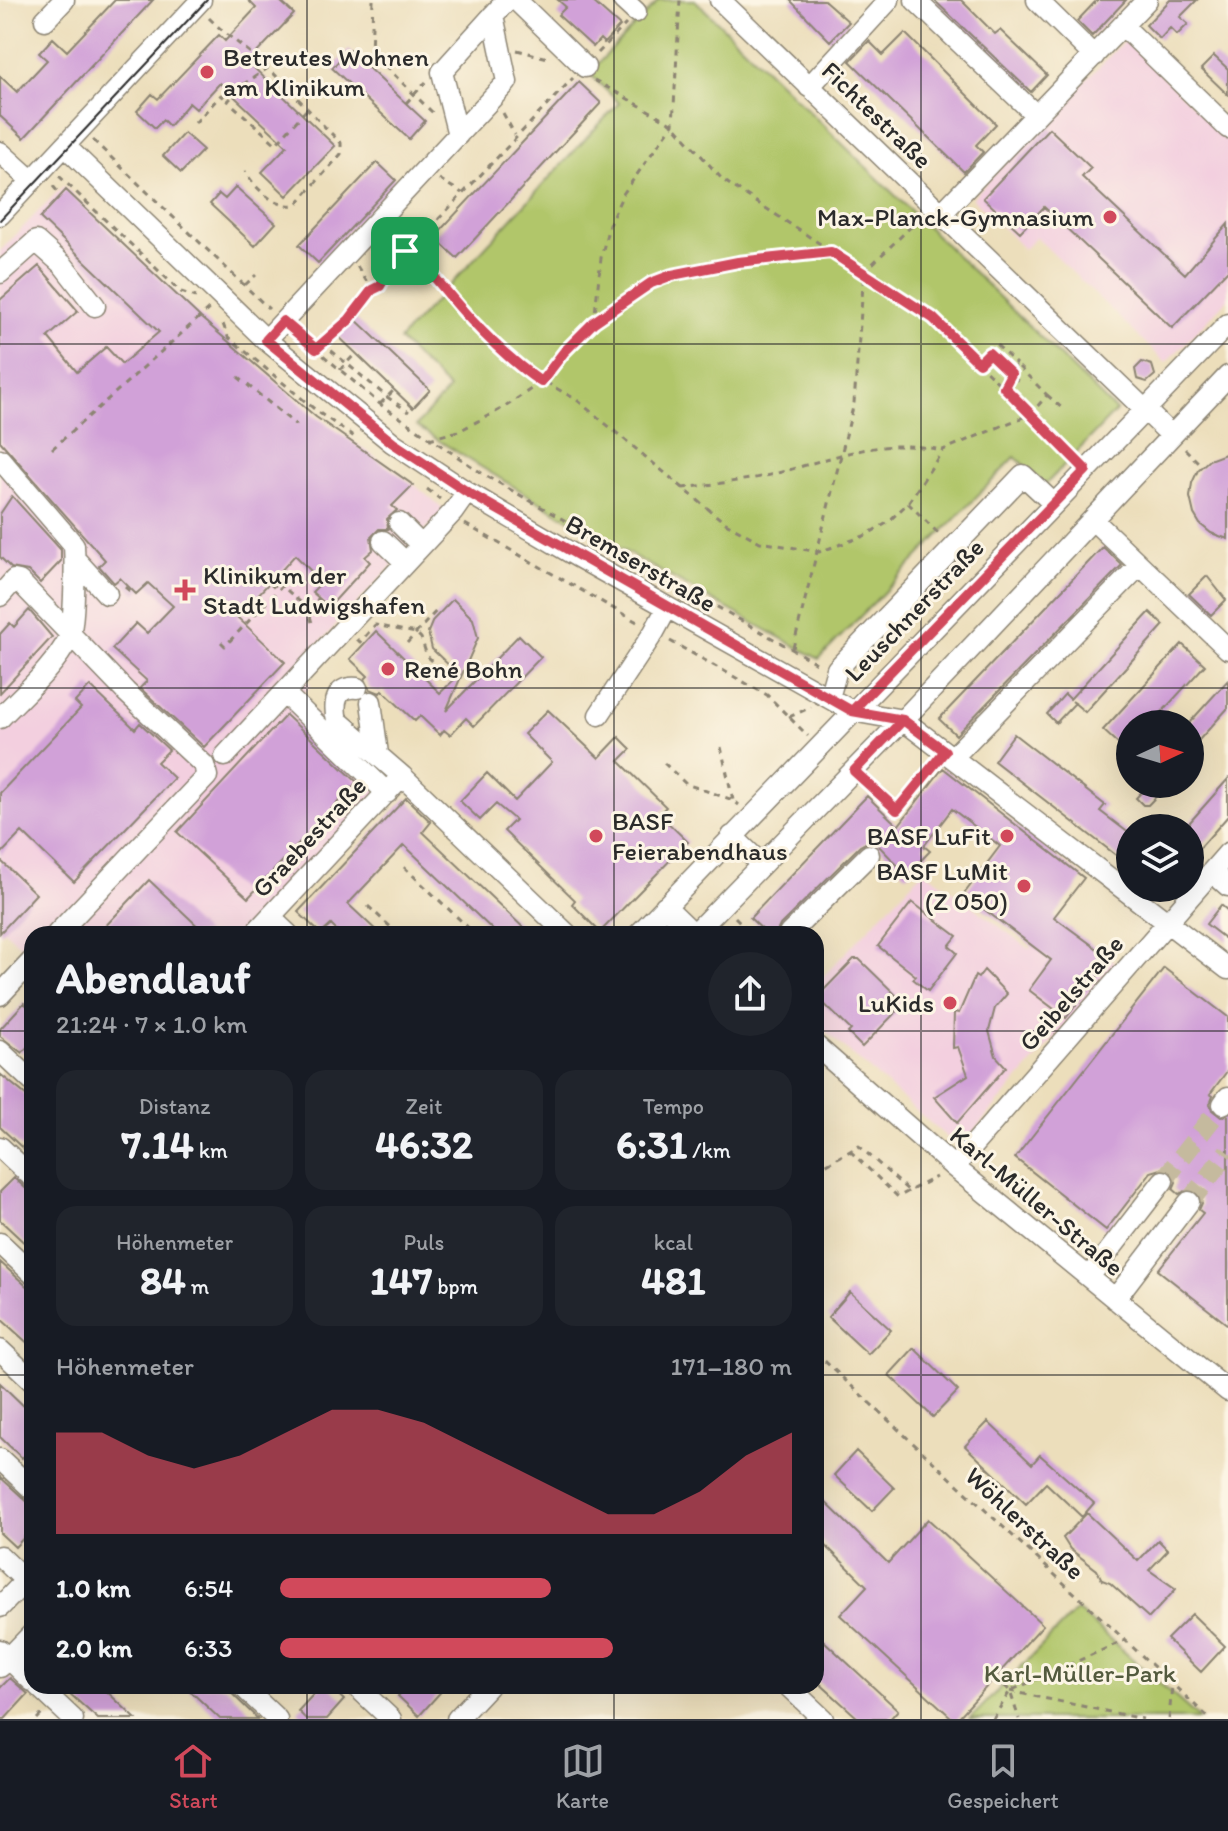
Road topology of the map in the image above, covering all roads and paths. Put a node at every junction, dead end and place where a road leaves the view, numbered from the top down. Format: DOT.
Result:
graph roads {
  1 [pos="64,0"];
  2 [pos="373,0"];
  3 [pos="507,0"];
  4 [pos="516,0"];
  5 [pos="680,0"];
  6 [pos="720,0"];
  7 [pos="889,0"];
  8 [pos="915,0"];
  9 [pos="1037,0"];
  10 [pos="1147,0"];
  11 [pos="198,3"];
  12 [pos="630,6"];
  13 [pos="493,15"];
  14 [pos="45,20"];
  15 [pos="1123,26"];
  16 [pos="500,46"];
  17 [pos="1094,56"];
  18 [pos="378,59"];
  19 [pos="554,59"];
  20 [pos="268,68"];
  21 [pos="369,68"];
  22 [pos="582,69"];
  23 [pos="442,72"];
  24 [pos="809,87"];
  25 [pos="414,96"];
  26 [pos="494,96"];
  27 [pos="228,101"];
  28 [pos="406,103"];
  29 [pos="307,108"];
  30 [pos="436,115"];
  31 [pos="1036,115"];
  32 [pos="195,123"];
  33 [pos="673,124"];
  34 [pos="81,128"];
  35 [pos="1228,128"];
  36 [pos="458,135"];
  37 [pos="516,136"];
  38 [pos="65,146"];
  39 [pos="0,152"];
  40 [pos="427,168"];
  41 [pos="245,171"];
  42 [pos="61,177"];
  43 [pos="32,181"];
  44 [pos="462,193"];
  45 [pos="61,196"];
  46 [pos="937,210"];
  47 [pos="0,215"];
  48 [pos="382,216"];
  49 [pos="411,248"];
  50 [pos="831,252"];
  51 [pos="346,254"];
  52 [pos="864,272"];
  53 [pos="0,273"];
  54 [pos="256,275"];
  55 [pos="245,285"];
  56 [pos="372,290"];
  57 [pos="95,306"];
  58 [pos="211,307"];
  59 [pos="283,321"];
  60 [pos="594,322"];
  61 [pos="1223,338"];
  62 [pos="266,340"];
  63 [pos="322,343"];
  64 [pos="997,345"];
  65 [pos="316,349"];
  66 [pos="356,353"];
  67 [pos="979,363"];
  68 [pos="346,364"];
  69 [pos="1016,364"];
  70 [pos="340,370"];
  71 [pos="1011,374"];
  72 [pos="1228,376"];
  73 [pos="238,377"];
  74 [pos="541,382"];
  75 [pos="1021,384"];
  76 [pos="1004,387"];
  77 [pos="394,390"];
  78 [pos="1047,395"];
  79 [pos="387,397"];
  80 [pos="380,404"];
  81 [pos="1063,409"];
  82 [pos="1145,410"];
  83 [pos="409,412"];
  84 [pos="1031,414"];
  85 [pos="296,425"];
  86 [pos="429,439"];
  87 [pos="1178,442"];
  88 [pos="52,449"];
  89 [pos="943,450"];
  90 [pos="843,454"];
  91 [pos="0,459"];
  92 [pos="1198,462"];
  93 [pos="1086,470"];
  94 [pos="683,488"];
  95 [pos="467,492"];
  96 [pos="908,503"];
  97 [pos="1053,503"];
  98 [pos="1094,521"];
  99 [pos="399,523"];
  100 [pos="383,541"];
  101 [pos="421,545"];
  102 [pos="954,548"];
  103 [pos="819,552"];
  104 [pos="75,559"];
  105 [pos="405,562"];
  106 [pos="1140,565"];
  107 [pos="278,582"];
  108 [pos="282,586"];
  109 [pos="132,590"];
  110 [pos="117,594"];
  111 [pos="0,596"];
  112 [pos="319,598"];
  113 [pos="667,608"];
  114 [pos="308,609"];
  115 [pos="437,610"];
  116 [pos="312,623"];
  117 [pos="416,633"];
  118 [pos="70,635"];
  119 [pos="221,642"];
  120 [pos="360,642"];
  121 [pos="407,643"];
  122 [pos="793,649"];
  123 [pos="1228,649"];
  124 [pos="836,675"];
  125 [pos="451,679"];
  126 [pos="284,693"];
  127 [pos="829,698"];
  128 [pos="852,711"];
  129 [pos="599,715"];
  130 [pos="0,718"];
  131 [pos="903,720"];
  132 [pos="721,747"];
  133 [pos="378,754"];
  134 [pos="949,754"];
  135 [pos="225,756"];
  136 [pos="664,763"];
  137 [pos="854,771"];
  138 [pos="402,776"];
  139 [pos="387,793"];
  140 [pos="732,836"];
  141 [pos="1228,853"];
  142 [pos="869,855"];
  143 [pos="761,864"];
  144 [pos="404,867"];
  145 [pos="1212,872"];
  146 [pos="1228,886"];
  147 [pos="722,905"];
  148 [pos="368,906"];
  149 [pos="665,906"];
  150 [pos="270,917"];
  151 [pos="1167,922"];
  152 [pos="65,926"];
  153 [pos="262,926"];
  154 [pos="280,926"];
  155 [pos="389,926"];
  156 [pos="467,926"];
  157 [pos="559,926"];
  158 [pos="646,926"];
  159 [pos="686,926"];
  160 [pos="702,926"];
  161 [pos="744,926"];
  162 [pos="797,926"];
  163 [pos="1228,969"];
  164 [pos="24,972"];
  165 [pos="0,995"];
  166 [pos="0,1051"];
  167 [pos="824,1053"];
  168 [pos="24,1074"];
  169 [pos="0,1147"];
  170 [pos="850,1151"];
  171 [pos="824,1166"];
  172 [pos="954,1167"];
  173 [pos="24,1170"];
  174 [pos="1163,1181"];
  175 [pos="909,1191"];
  176 [pos="1189,1202"];
  177 [pos="0,1243"];
  178 [pos="24,1266"];
  179 [pos="1089,1277"];
  180 [pos="1115,1299"];
  181 [pos="0,1350"];
  182 [pos="824,1360"];
  183 [pos="24,1372"];
  184 [pos="1228,1391"];
  185 [pos="0,1459"];
  186 [pos="24,1482"];
  187 [pos="0,1556"];
  188 [pos="24,1573"];
  189 [pos="24,1582"];
  190 [pos="0,1607"];
  191 [pos="1125,1640"];
  192 [pos="24,1641"];
  193 [pos="3,1659"];
  194 [pos="24,1675"];
  195 [pos="996,1677"];
  196 [pos="1172,1685"];
  197 [pos="1010,1691"];
  198 [pos="46,1694"];
  199 [pos="250,1694"];
  200 [pos="360,1694"];
  201 [pos="476,1694"];
  202 [pos="796,1694"];
  203 [pos="369,1712"];
  204 [pos="73,1719"];
  205 [pos="277,1719"];
  206 [pos="391,1719"];
  207 [pos="457,1719"];
  208 [pos="822,1719"];
  209 [pos="993,1719"];
  210 [pos="1019,1719"];
  211 [pos="1143,1719"];
  212 [pos="1169,1719"];
  213 [pos="1210,1719"];
  1 -- 14 [label="street"];
  2 -- 18 [label="path"];
  3 -- 13 [label="street"];
  4 -- 22 [label="street"];
  5 -- 33 [label="path"];
  6 -- 24 [label="street, Fichtestraße"];
  7 -- 24 [label="street"];
  8 -- 31 [label="street"];
  9 -- 17 [label="street"];
  10 -- 15 [label="street"];
  11 -- 20 [label="path"];
  11 -- 34 [label="street"];
  12 -- 22 [label="path"];
  13 -- 16 [label="street"];
  13 -- 23 [label="street"];
  15 -- 17 [label="street"];
  15 -- 35 [label="street"];
  16 -- 19 [label="path"];
  16 -- 26 [label="street"];
  17 -- 31 [label="street"];
  18 -- 21 [label="path"];
  18 -- 25 [label="path"];
  20 -- 27 [label="path"];
  20 -- 29 [label="path"];
  22 -- 33 [label="path"];
  22 -- 37 [label="path"];
  23 -- 25 [label="path"];
  23 -- 36 [label="street"];
  24 -- 46 [label="street, Fichtestraße"];
  25 -- 28 [label="path"];
  25 -- 30 [label="path"];
  26 -- 36 [label="street"];
  26 -- 37 [label="path"];
  27 -- 29 [label="path"];
  27 -- 32 [label="path"];
  29 -- 41 [label="path"];
  31 -- 46 [label="street"];
  33 -- 50 [label="path"];
  33 -- 60 [label="path"];
  34 -- 38 [label="street"];
  34 -- 55 [label="path"];
  36 -- 40 [label="street"];
  37 -- 44 [label="path"];
  38 -- 43 [label="street"];
  38 -- 62 [label="street, Bremserstraße"];
  39 -- 43 [label="street"];
  40 -- 44 [label="path"];
  40 -- 48 [label="street"];
  42 -- 45 [label="path"];
  43 -- 47 [label="street"];
  44 -- 49 [label="path"];
  46 -- 52 [label="path"];
  46 -- 82 [label="street, Fichtestraße"];
  48 -- 49 [label="path"];
  48 -- 51 [label="street"];
  49 -- 56 [label="path"];
  49 -- 74 [label="path"];
  50 -- 52 [label="path"];
  50 -- 60 [label="path"];
  51 -- 56 [label="path"];
  51 -- 59 [label="street"];
  52 -- 67 [label="path"];
  52 -- 90 [label="path"];
  53 -- 57 [label="street"];
  54 -- 55 [label="path"];
  55 -- 59 [label="path"];
  56 -- 63 [label="path"];
  58 -- 88 [label="path"];
  59 -- 62 [label="street"];
  59 -- 65 [label="path"];
  60 -- 74 [label="path"];
  61 -- 82 [label="street, Leuschnerstraße"];
  62 -- 95 [label="street, Bremserstraße"];
  63 -- 65 [label="path"];
  63 -- 68 [label="path"];
  64 -- 69 [label="path"];
  65 -- 70 [label="path"];
  66 -- 68 [label="path"];
  67 -- 71 [label="path"];
  67 -- 76 [label="path"];
  68 -- 70 [label="path"];
  68 -- 79 [label="path"];
  69 -- 71 [label="path"];
  69 -- 78 [label="path"];
  70 -- 80 [label="path"];
  71 -- 75 [label="path"];
  71 -- 76 [label="path"];
  72 -- 87 [label="street"];
  73 -- 85 [label="path"];
  74 -- 86 [label="path"];
  74 -- 94 [label="path"];
  76 -- 84 [label="path"];
  77 -- 79 [label="path"];
  78 -- 81 [label="path"];
  78 -- 84 [label="path"];
  79 -- 80 [label="path"];
  79 -- 83 [label="path"];
  80 -- 86 [label="path"];
  82 -- 87 [label="street, Fichtestraße"];
  82 -- 93 [label="street, Leuschnerstraße"];
  84 -- 89 [label="path"];
  84 -- 93 [label="path"];
  86 -- 122 [label="path"];
  87 -- 92 [label="path"];
  87 -- 98 [label="street"];
  89 -- 90 [label="path"];
  89 -- 96 [label="path"];
  90 -- 94 [label="path"];
  90 -- 103 [label="path"];
  91 -- 104 [label="street"];
  93 -- 97 [label="street, Leuschnerstraße"];
  94 -- 103 [label="path"];
  95 -- 101 [label="street"];
  95 -- 113 [label="street, Bremserstraße"];
  96 -- 102 [label="path"];
  96 -- 103 [label="path"];
  97 -- 102 [label="street"];
  97 -- 128 [label="street, Leuschnerstraße"];
  98 -- 106 [label="street"];
  98 -- 131 [label="street"];
  99 -- 101 [label="street"];
  100 -- 105 [label="street"];
  101 -- 105 [label="street"];
  102 -- 124 [label="street"];
  103 -- 122 [label="path"];
  104 -- 110 [label="street"];
  104 -- 118 [label="street"];
  105 -- 126 [label="street"];
  106 -- 123 [label="street"];
  106 -- 134 [label="street"];
  107 -- 108 [label="path"];
  108 -- 114 [label="path"];
  108 -- 119 [label="path"];
  109 -- 110 [label="path"];
  111 -- 118 [label="street"];
  112 -- 114 [label="path"];
  113 -- 127 [label="street, Bremserstraße"];
  113 -- 129 [label="street"];
  114 -- 116 [label="path"];
  115 -- 117 [label="path"];
  117 -- 120 [label="path"];
  117 -- 121 [label="path"];
  117 -- 125 [label="path"];
  118 -- 130 [label="street"];
  118 -- 152 [label="street"];
  122 -- 124 [label="path"];
  124 -- 127 [label="street"];
  126 -- 135 [label="street"];
  126 -- 139 [label="street"];
  127 -- 128 [label="street, Bremserstraße"];
  128 -- 131 [label="street, Bremserstraße"];
  128 -- 140 [label="street, Leuschnerstraße"];
  131 -- 134 [label="street, Bremserstraße"];
  131 -- 137 [label="street"];
  132 -- 136 [label="path"];
  133 -- 133 [label="street"];
  133 -- 138 [label="street"];
  134 -- 137 [label="path"];
  134 -- 151 [label="street, Bremserstraße"];
  137 -- 143 [label="street"];
  138 -- 139 [label="street, Graebestraße"];
  138 -- 157 [label="street"];
  139 -- 150 [label="street, Graebestraße"];
  140 -- 143 [label="street"];
  140 -- 149 [label="street, Leuschnerstraße"];
  141 -- 145 [label="street, Geibelstraße"];
  142 -- 162 [label="street"];
  143 -- 147 [label="street"];
  144 -- 156 [label="path"];
  145 -- 146 [label="street"];
  145 -- 151 [label="street, Geibelstraße"];
  147 -- 160 [label="street"];
  147 -- 161 [label="path"];
  148 -- 155 [label="path"];
  149 -- 158 [label="street, Leuschnerstraße"];
  149 -- 159 [label="street"];
  150 -- 153 [label="street, Graebestraße"];
  150 -- 154 [label="street"];
  151 -- 163 [label="street, Bremserstraße"];
  151 -- 172 [label="street, Geibelstraße"];
  164 -- 165 [label="street"];
  166 -- 168 [label="street"];
  167 -- 172 [label="street, Karl-Müller-Straße"];
  169 -- 173 [label="street"];
  170 -- 171 [label="path"];
  170 -- 175 [label="path"];
  170 -- 175 [label="path"];
  172 -- 175 [label="path"];
  172 -- 179 [label="street, Karl-Müller-Straße"];
  174 -- 179 [label="street"];
  176 -- 180 [label="street"];
  177 -- 178 [label="street"];
  179 -- 180 [label="street, Karl-Müller-Straße"];
  180 -- 184 [label="street, Karl-Müller-Straße"];
  181 -- 183 [label="street"];
  182 -- 191 [label="path, Wöhlerstraße"];
  185 -- 186 [label="street"];
  187 -- 188 [label="street"];
  189 -- 190 [label="street"];
  191 -- 196 [label="path, Wöhlerstraße"];
  191 -- 197 [label="path"];
  192 -- 193 [label="street"];
  193 -- 194 [label="street"];
  195 -- 197 [label="path"];
  196 -- 212 [label="path"];
  196 -- 213 [label="path, Wöhlerstraße"];
  197 -- 209 [label="path"];
  197 -- 210 [label="path"];
  197 -- 211 [label="path"];
  198 -- 204 [label="street"];
  199 -- 205 [label="street"];
  200 -- 203 [label="street"];
  201 -- 207 [label="street"];
  202 -- 208 [label="street"];
  203 -- 206 [label="street"];
}
